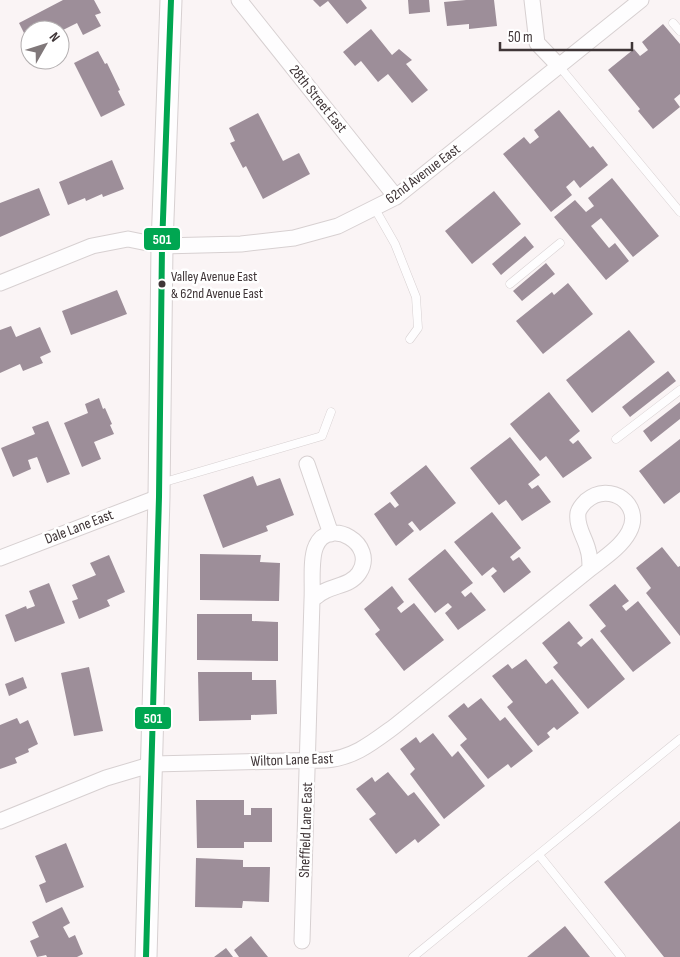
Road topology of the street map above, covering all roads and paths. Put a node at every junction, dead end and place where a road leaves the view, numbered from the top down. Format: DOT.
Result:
graph roads {
  1 [pos="171,0"];
  2 [pos="239,0"];
  3 [pos="532,0"];
  4 [pos="640,0"];
  5 [pos="674,23"];
  6 [pos="680,31"];
  7 [pos="559,66"];
  8 [pos="396,197"];
  9 [pos="375,208"];
  10 [pos="680,212"];
  11 [pos="560,243"];
  12 [pos="162,246"];
  13 [pos="0,283"];
  14 [pos="510,284"];
  15 [pos="410,339"];
  16 [pos="680,390"];
  17 [pos="331,412"];
  18 [pos="616,439"];
  19 [pos="307,464"];
  20 [pos="159,490"];
  21 [pos="331,534"];
  22 [pos="0,558"];
  23 [pos="590,569"];
  24 [pos="312,600"];
  25 [pos="680,739"];
  26 [pos="308,761"];
  27 [pos="152,764"];
  28 [pos="0,822"];
  29 [pos="539,855"];
  30 [pos="302,941"];
  31 [pos="146,957"];
  32 [pos="413,957"];
  33 [pos="622,957"];
  1 -- 12 [label="main road"];
  2 -- 8 [label="street, 28th Street East"];
  3 -- 7 [label="street"];
  4 -- 7 [label="street, 62nd Avenue East"];
  5 -- 6 [label="lane"];
  7 -- 8 [label="street, 62nd Avenue East"];
  7 -- 10 [label="lane"];
  8 -- 9 [label="street, 62nd Avenue East"];
  9 -- 12 [label="street, 62nd Avenue East"];
  9 -- 15 [label="lane"];
  11 -- 14 [label="lane"];
  12 -- 13 [label="street"];
  12 -- 20 [label="main road"];
  16 -- 18 [label="lane"];
  17 -- 20 [label="lane"];
  19 -- 21 [label="street"];
  20 -- 22 [label="street, Dale Lane East"];
  20 -- 27 [label="main road"];
  21 -- 24 [label="street, Sheffield Lane East"];
  21 -- 24 [label="street"];
  23 -- 23 [label="street, Wilton Lane East"];
  23 -- 26 [label="street, Wilton Lane East"];
  24 -- 26 [label="street, Sheffield Lane East"];
  25 -- 29 [label="lane"];
  26 -- 27 [label="street, Wilton Lane East"];
  26 -- 30 [label="street, Sheffield Lane East"];
  27 -- 28 [label="street, Wilton Lane East"];
  27 -- 31 [label="main road"];
  29 -- 32 [label="lane"];
  29 -- 33 [label="lane"];
}
